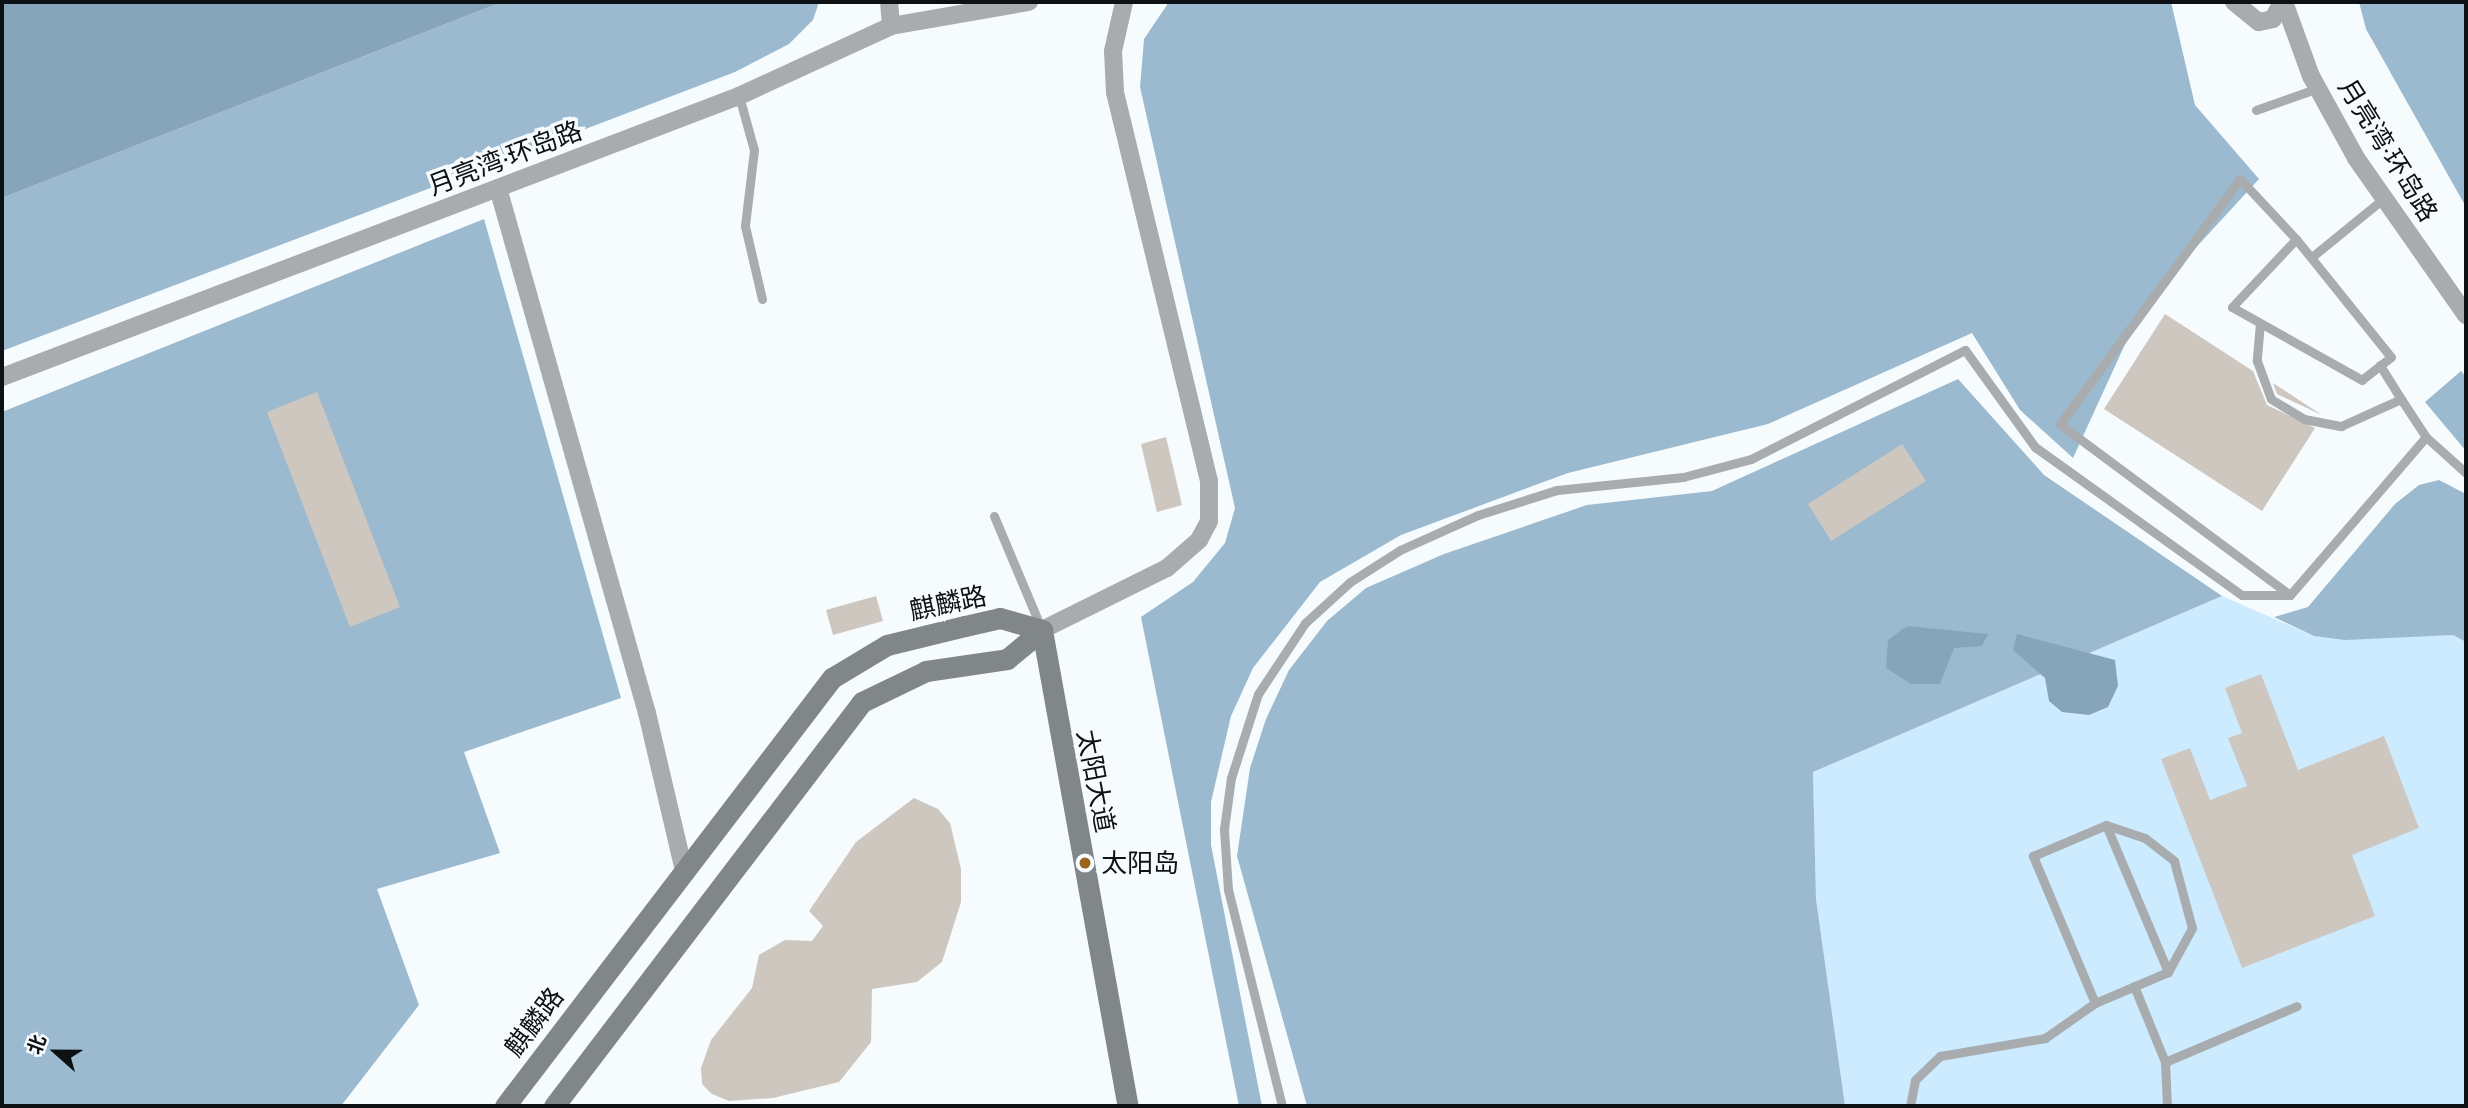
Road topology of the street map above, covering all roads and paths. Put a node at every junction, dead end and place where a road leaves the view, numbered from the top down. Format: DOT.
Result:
graph roads {
  1 [pos="889,2"];
  2 [pos="1029,2"];
  3 [pos="1124,2"];
  4 [pos="2234,2"];
  5 [pos="2283,2"];
  6 [pos="891,26"];
  7 [pos="2318,88"];
  8 [pos="739,96"];
  9 [pos="2256,110"];
  10 [pos="498,188"];
  11 [pos="2383,199"];
  12 [pos="2296,239"];
  13 [pos="2313,256"];
  14 [pos="762,299"];
  15 [pos="2466,315"];
  16 [pos="2260,323"];
  17 [pos="2380,365"];
  18 [pos="2,377"];
  19 [pos="2401,399"];
  20 [pos="2426,437"];
  21 [pos="2466,473"];
  22 [pos="994,516"];
  23 [pos="2290,595"];
  24 [pos="1042,630"];
  25 [pos="2106,825"];
  26 [pos="684,871"];
  27 [pos="2168,972"];
  28 [pos="2134,986"];
  29 [pos="2095,1003"];
  30 [pos="2297,1006"];
  31 [pos="2165,1062"];
  32 [pos="505,1106"];
  33 [pos="554,1106"];
  34 [pos="1128,1106"];
  35 [pos="1282,1106"];
  36 [pos="1910,1106"];
  37 [pos="2167,1106"];
  1 -- 6 [label="street"];
  2 -- 6 [label="street, 月亮湾·环岛路"];
  3 -- 24 [label="street"];
  4 -- 5 [label="street, 月亮湾·环岛路"];
  5 -- 7 [label="street, 月亮湾·环岛路"];
  6 -- 8 [label="street, 月亮湾·环岛路"];
  7 -- 9 [label="lane"];
  7 -- 11 [label="street, 月亮湾·环岛路"];
  8 -- 10 [label="street, 月亮湾·环岛路"];
  8 -- 14 [label="lane"];
  10 -- 18 [label="street, 月亮湾·环岛路"];
  10 -- 26 [label="street"];
  11 -- 13 [label="lane"];
  11 -- 15 [label="street, 月亮湾·环岛路"];
  12 -- 13 [label="lane"];
  12 -- 16 [label="lane"];
  12 -- 23 [label="lane"];
  13 -- 17 [label="lane"];
  16 -- 17 [label="lane"];
  16 -- 19 [label="lane"];
  17 -- 19 [label="lane"];
  19 -- 20 [label="lane"];
  20 -- 21 [label="lane"];
  20 -- 23 [label="lane"];
  22 -- 24 [label="lane"];
  23 -- 35 [label="lane"];
  24 -- 26 [label="main road, 麒麟路"];
  24 -- 33 [label="main road"];
  24 -- 34 [label="main road, 太阳大道"];
  25 -- 27 [label="lane"];
  25 -- 27 [label="lane"];
  25 -- 29 [label="lane"];
  26 -- 32 [label="main road, 麒麟路"];
  27 -- 28 [label="lane"];
  28 -- 29 [label="lane"];
  28 -- 31 [label="lane"];
  29 -- 36 [label="lane"];
  30 -- 31 [label="lane"];
  31 -- 37 [label="lane"];
}
